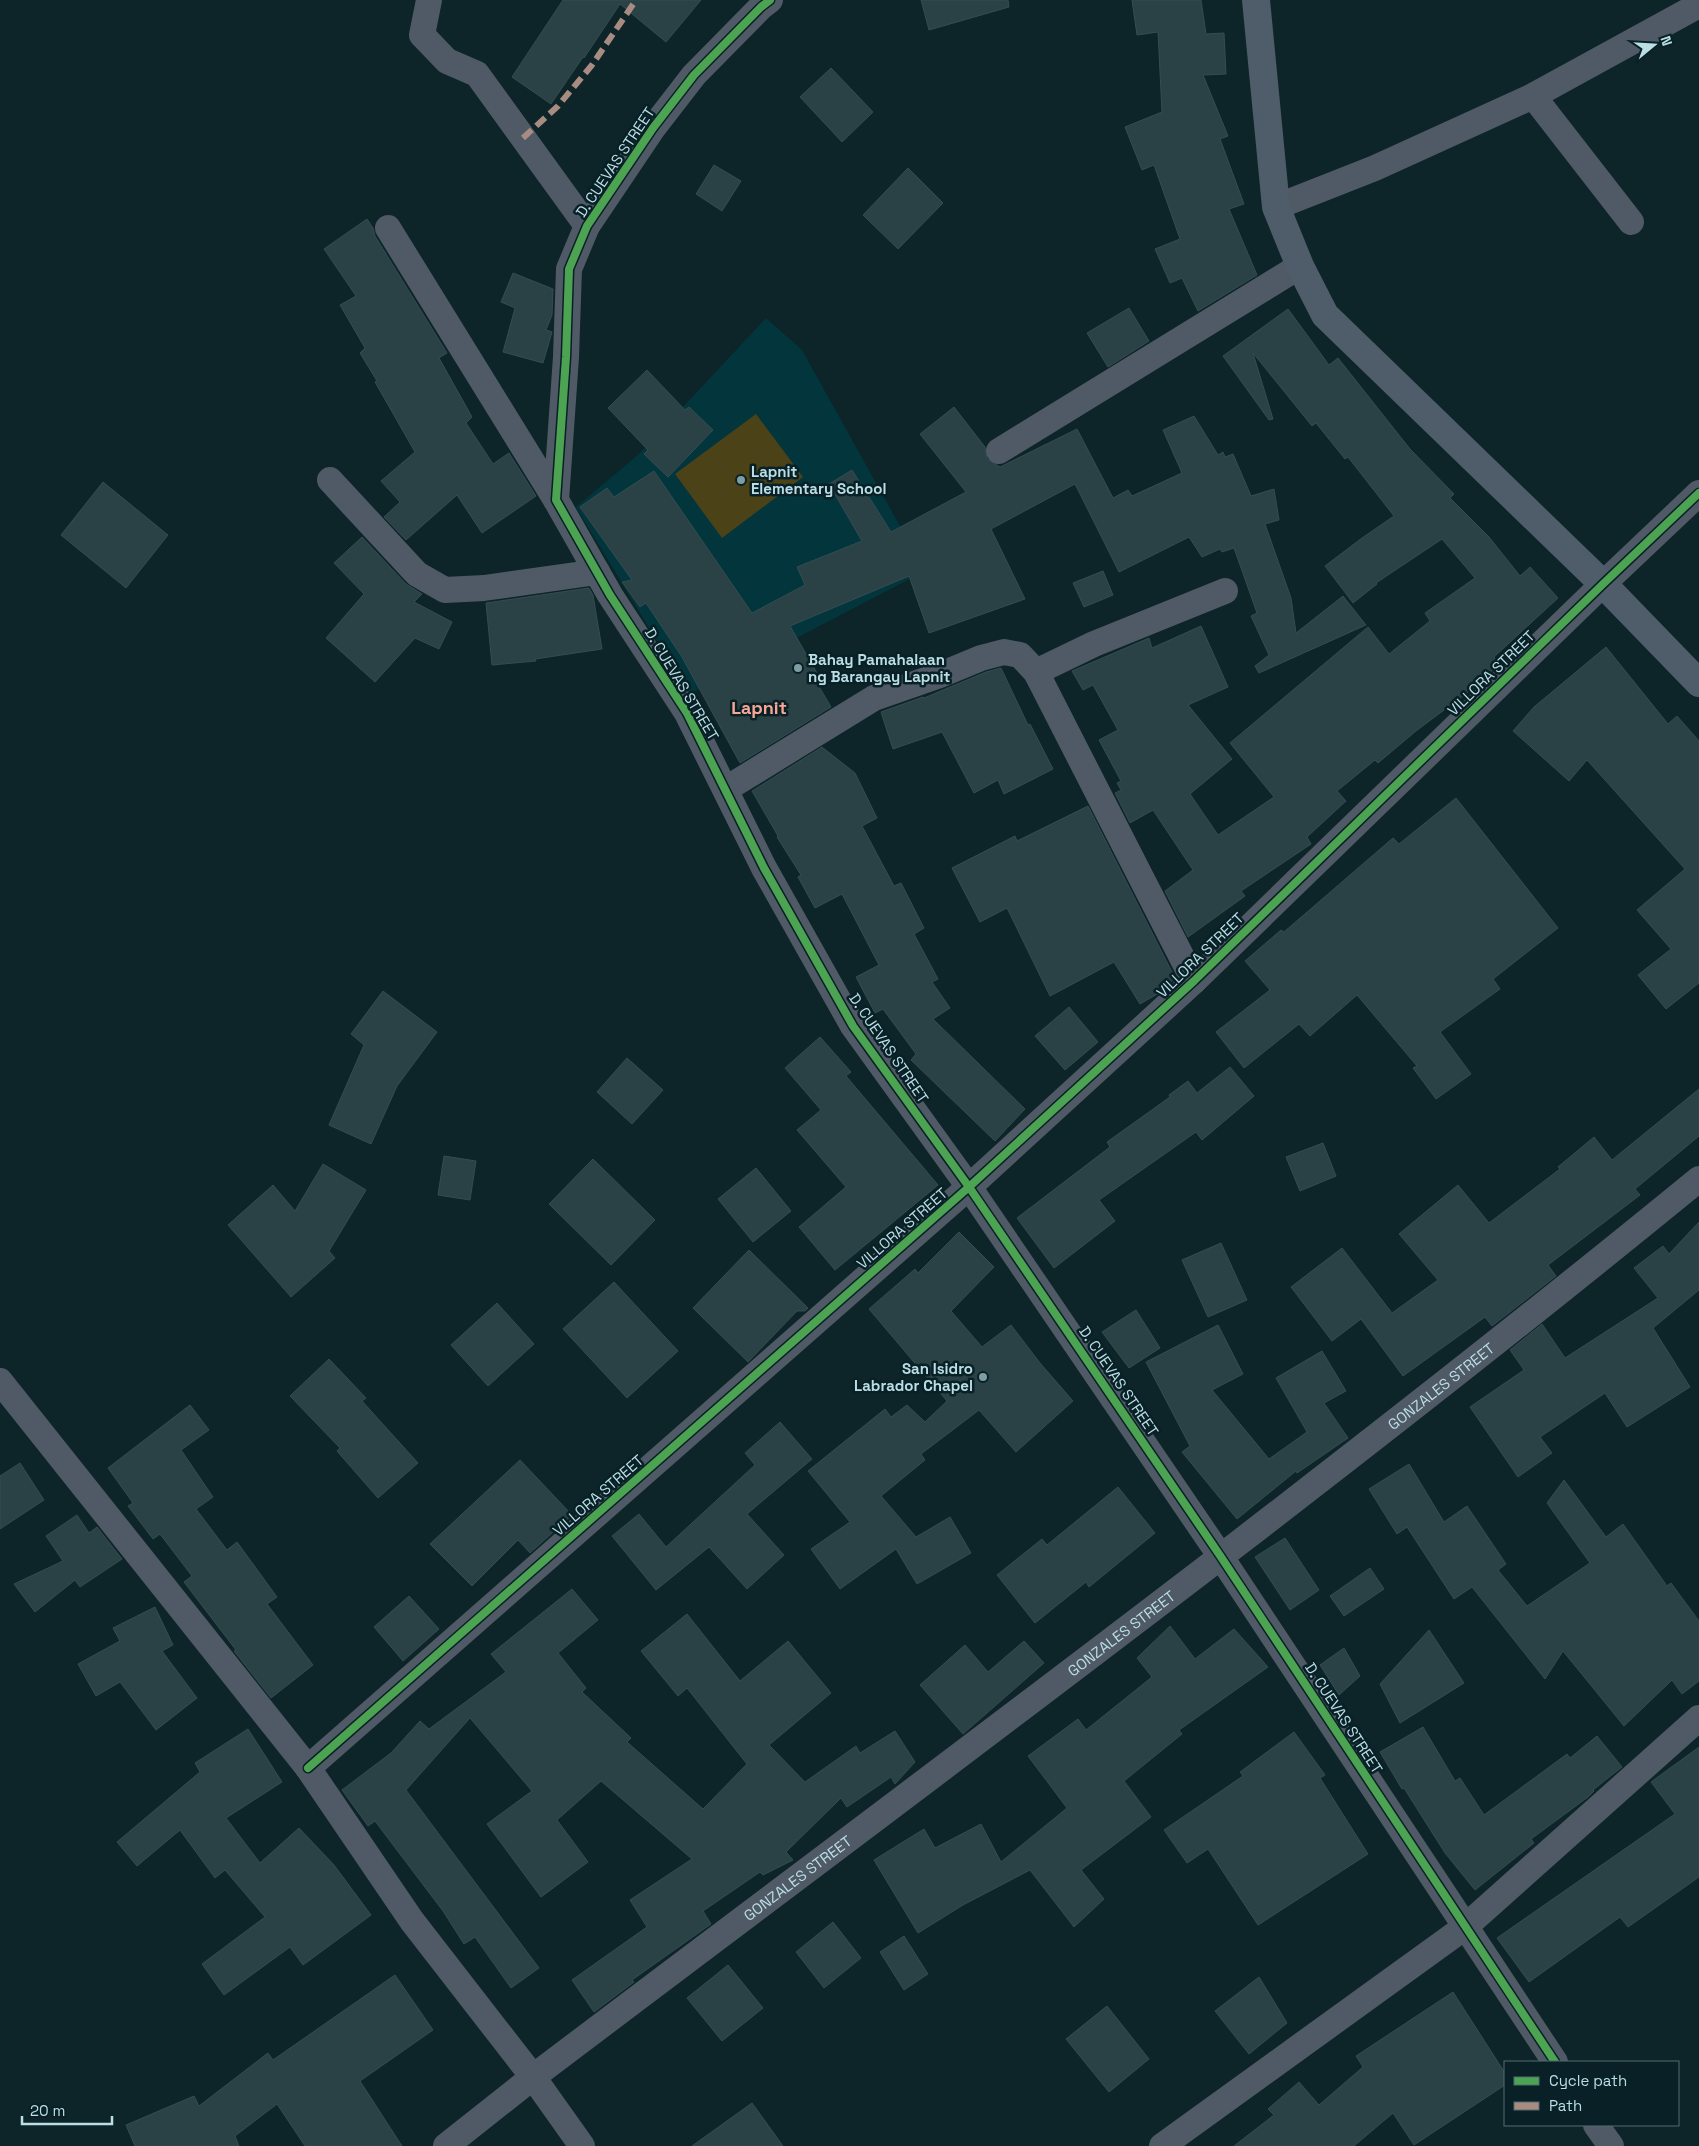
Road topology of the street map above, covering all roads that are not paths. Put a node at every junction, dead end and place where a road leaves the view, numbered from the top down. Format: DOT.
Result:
graph roads {
  1 [pos="429,0"];
  2 [pos="770,0"];
  3 [pos="1256,0"];
  4 [pos="1699,5"];
  5 [pos="1532,96"];
  6 [pos="1276,207"];
  7 [pos="1631,222"];
  8 [pos="587,226"];
  9 [pos="388,228"];
  10 [pos="1300,266"];
  11 [pos="999,451"];
  12 [pos="330,480"];
  13 [pos="1699,494"];
  14 [pos="556,500"];
  15 [pos="597,572"];
  16 [pos="1603,584"];
  17 [pos="1225,591"];
  18 [pos="1036,672"];
  19 [pos="1699,683"];
  20 [pos="726,789"];
  21 [pos="1194,981"];
  22 [pos="1699,1179"];
  23 [pos="970,1186"];
  24 [pos="0,1381"];
  25 [pos="1221,1557"];
  26 [pos="1699,1718"];
  27 [pos="308,1768"];
  28 [pos="1465,1927"];
  29 [pos="1554,2061"];
  30 [pos="533,2077"];
  31 [pos="1597,2126"];
  32 [pos="446,2146"];
  33 [pos="582,2146"];
  34 [pos="1162,2146"];
  35 [pos="1611,2146"];
  1 -- 8 [label="street"];
  2 -- 8 [label="street, D. CUEVAS STREET"];
  3 -- 6 [label="street"];
  4 -- 5 [label="street"];
  5 -- 6 [label="street"];
  5 -- 7 [label="street"];
  6 -- 10 [label="street"];
  8 -- 14 [label="street, D. CUEVAS STREET"];
  9 -- 14 [label="street"];
  10 -- 11 [label="street"];
  10 -- 16 [label="street"];
  12 -- 15 [label="street"];
  13 -- 16 [label="street, VILLORA STREET"];
  14 -- 15 [label="street, D. CUEVAS STREET"];
  15 -- 20 [label="street, D. CUEVAS STREET"];
  16 -- 19 [label="street"];
  16 -- 21 [label="street, VILLORA STREET"];
  17 -- 18 [label="street"];
  18 -- 20 [label="street"];
  18 -- 21 [label="street"];
  20 -- 23 [label="street, D. CUEVAS STREET"];
  21 -- 23 [label="street, VILLORA STREET"];
  22 -- 25 [label="street, GONZALES STREET"];
  23 -- 25 [label="street, D. CUEVAS STREET"];
  23 -- 27 [label="street, VILLORA STREET"];
  24 -- 27 [label="street"];
  25 -- 28 [label="street, D. CUEVAS STREET"];
  25 -- 30 [label="street, GONZALES STREET"];
  26 -- 28 [label="street"];
  27 -- 30 [label="street"];
  28 -- 29 [label="street, D. CUEVAS STREET"];
  28 -- 34 [label="street"];
  30 -- 32 [label="street, GONZALES STREET"];
  30 -- 33 [label="street"];
  31 -- 35 [label="street"];
}
